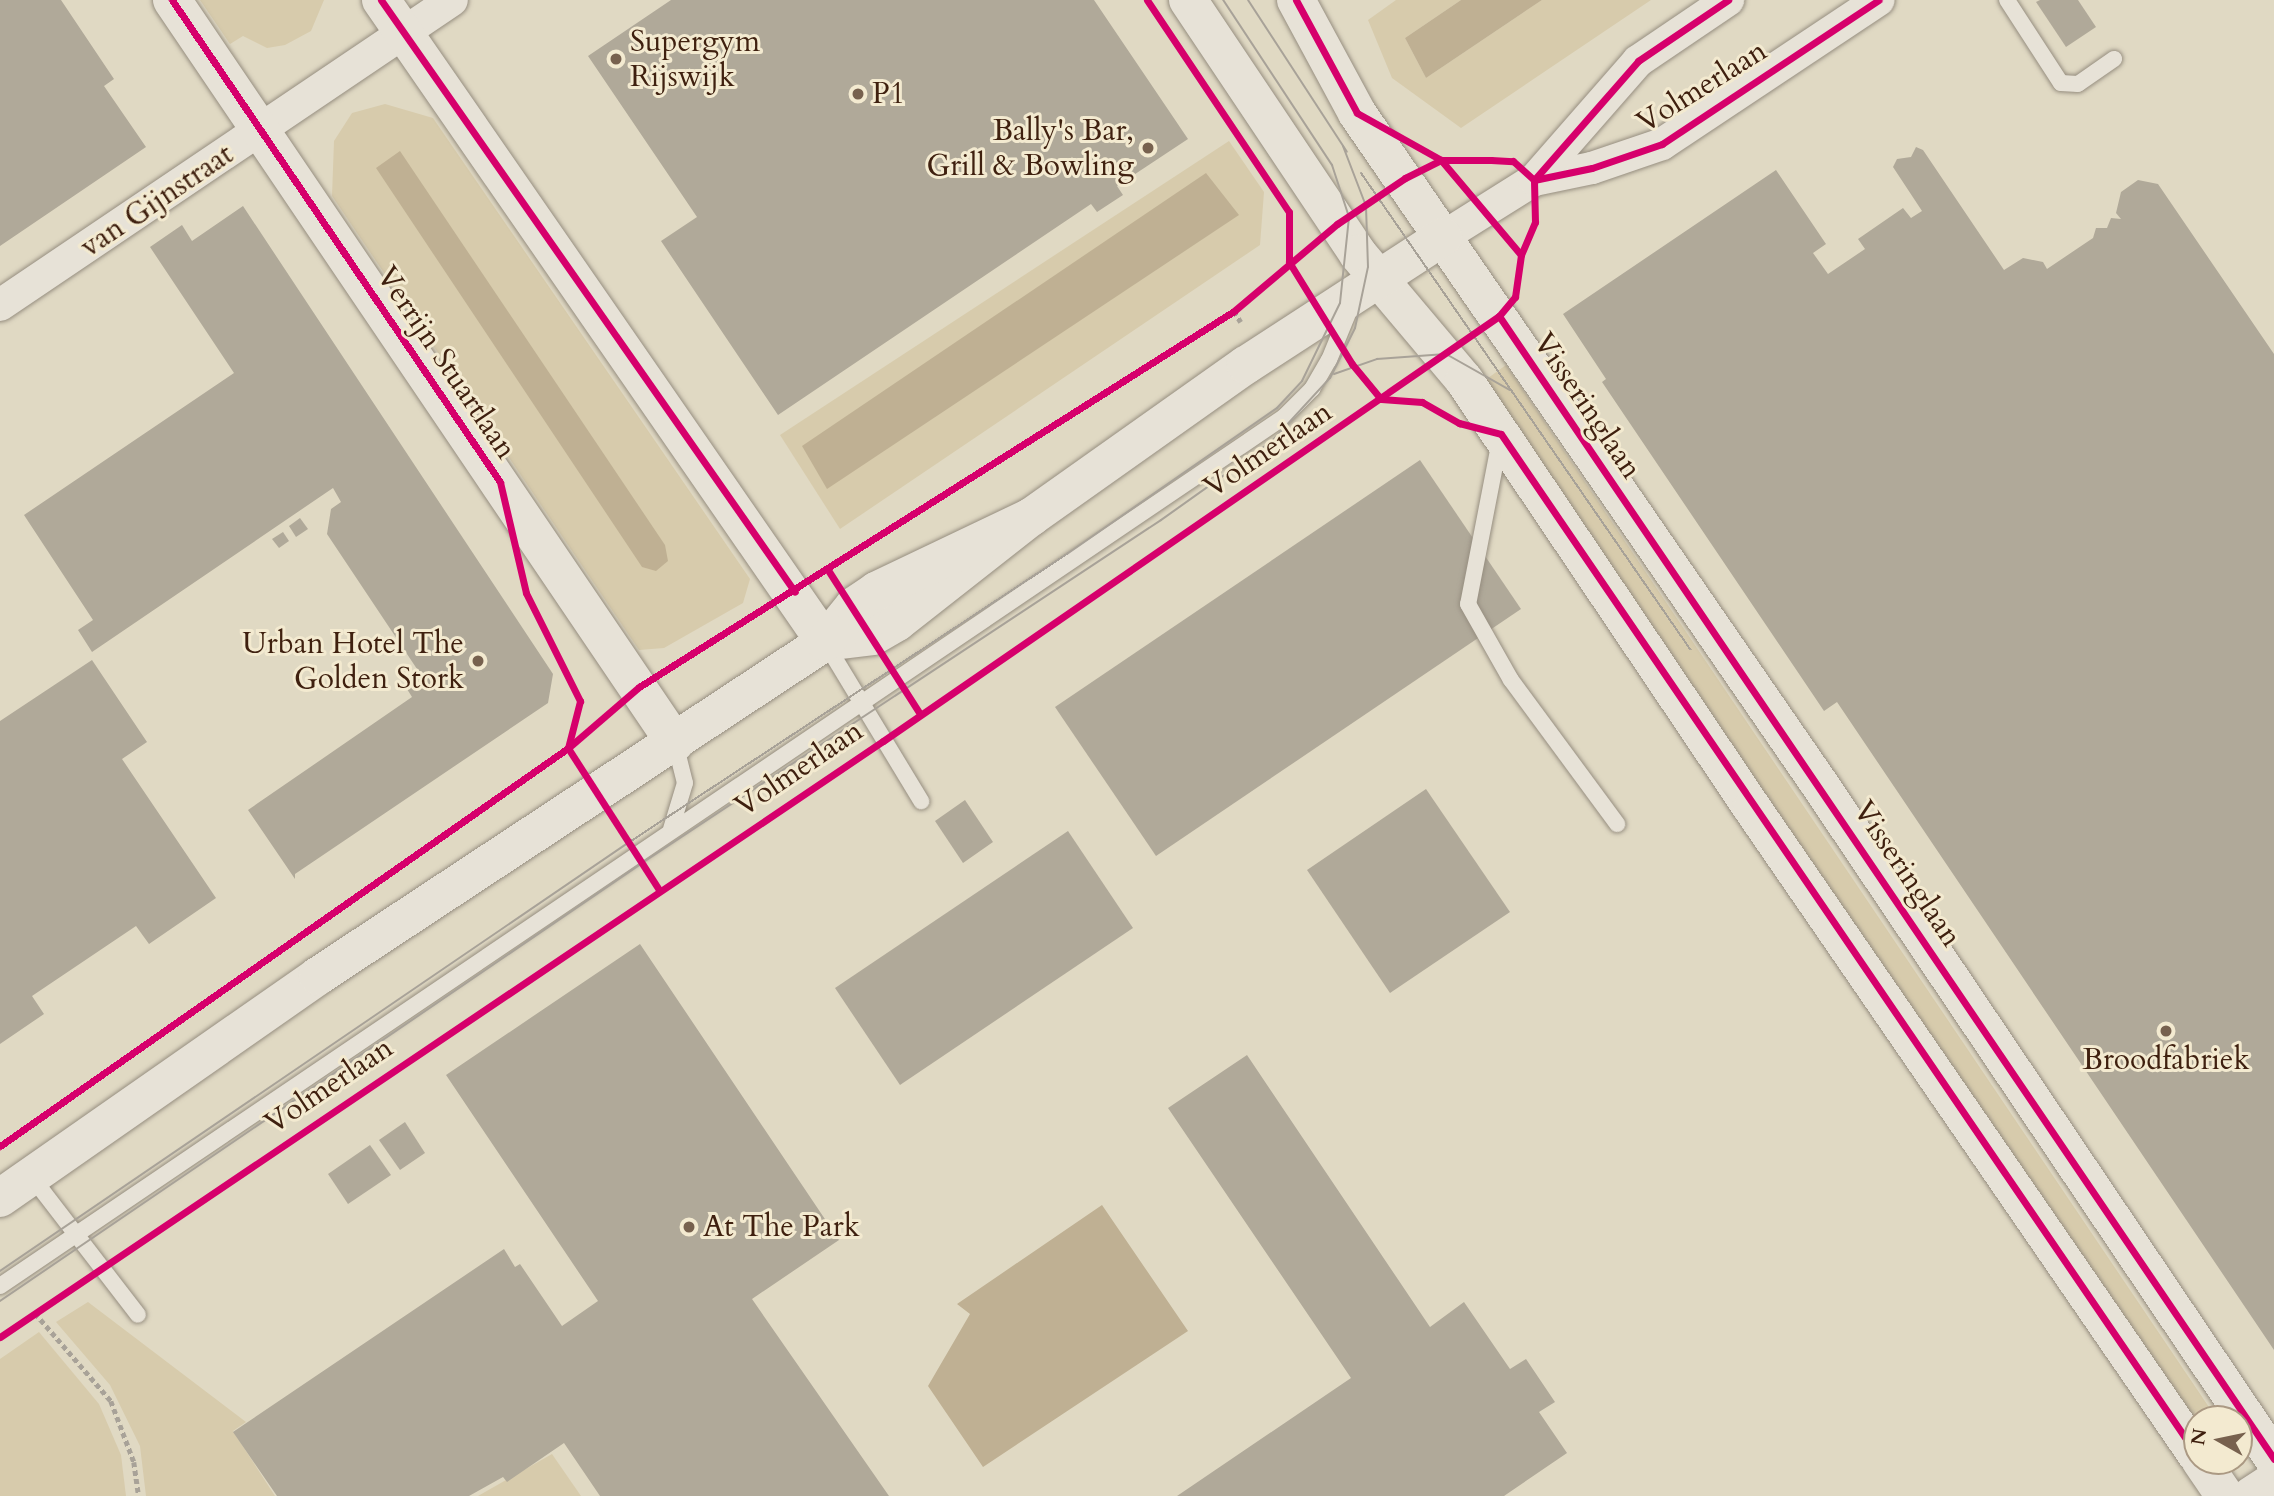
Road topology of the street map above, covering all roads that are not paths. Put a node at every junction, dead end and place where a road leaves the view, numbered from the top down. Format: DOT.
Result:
graph roads {
  1 [pos="172,0"];
  2 [pos="381,0"];
  3 [pos="452,0"];
  4 [pos="1188,0"];
  5 [pos="1728,0"];
  6 [pos="1879,0"];
  7 [pos="2007,0"];
  8 [pos="1304,3"];
  9 [pos="402,34"];
  10 [pos="2114,59"];
  11 [pos="262,132"];
  12 [pos="1534,180"];
  13 [pos="1443,237"];
  14 [pos="1365,287"];
  15 [pos="0,306"];
  16 [pos="1501,434"];
  17 [pos="825,642"];
  18 [pos="860,704"];
  19 [pos="675,743"];
  20 [pos="921,801"];
  21 [pos="1617,824"];
  22 [pos="671,830"];
  23 [pos="31,1176"];
  24 [pos="0,1198"];
  25 [pos="75,1234"];
  26 [pos="0,1286"];
  27 [pos="138,1315"];
  28 [pos="2183,1434"];
  29 [pos="2274,1459"];
  30 [pos="2211,1475"];
  31 [pos="2274,1481"];
  32 [pos="2225,1496"];
  33 [pos="2251,1496"];
  1 -- 11 [label="street, Verrijn Stuartlaan"];
  2 -- 9 [label="street"];
  3 -- 9 [label="street, van Gijnstraat"];
  4 -- 14 [label="street"];
  5 -- 12 [label="street, Volmerlaan"];
  6 -- 12 [label="street, Volmerlaan"];
  7 -- 10 [label="lane"];
  8 -- 13 [label="street, Visseringlaan"];
  9 -- 11 [label="street, van Gijnstraat"];
  9 -- 17 [label="street"];
  11 -- 15 [label="street, van Gijnstraat"];
  11 -- 19 [label="street, Verrijn Stuartlaan"];
  12 -- 13 [label="street, Volmerlaan"];
  13 -- 14 [label="street, Volmerlaan"];
  13 -- 29 [label="street, Visseringlaan"];
  14 -- 16 [label="street"];
  14 -- 17 [label="street, Volmerlaan"];
  14 -- 18 [label="lane, Volmerlaan"];
  16 -- 21 [label="lane"];
  16 -- 28 [label="street"];
  17 -- 18 [label="lane"];
  17 -- 19 [label="street, Volmerlaan"];
  18 -- 20 [label="lane"];
  18 -- 22 [label="lane, Volmerlaan"];
  19 -- 22 [label="lane, Verrijn Stuartlaan"];
  19 -- 23 [label="street, Volmerlaan"];
  22 -- 25 [label="lane, Volmerlaan"];
  23 -- 24 [label="street, Volmerlaan"];
  23 -- 25 [label="lane"];
  25 -- 26 [label="lane, Volmerlaan"];
  25 -- 27 [label="lane"];
  30 -- 32 [label="street"];
  31 -- 33 [label="street"];
}
